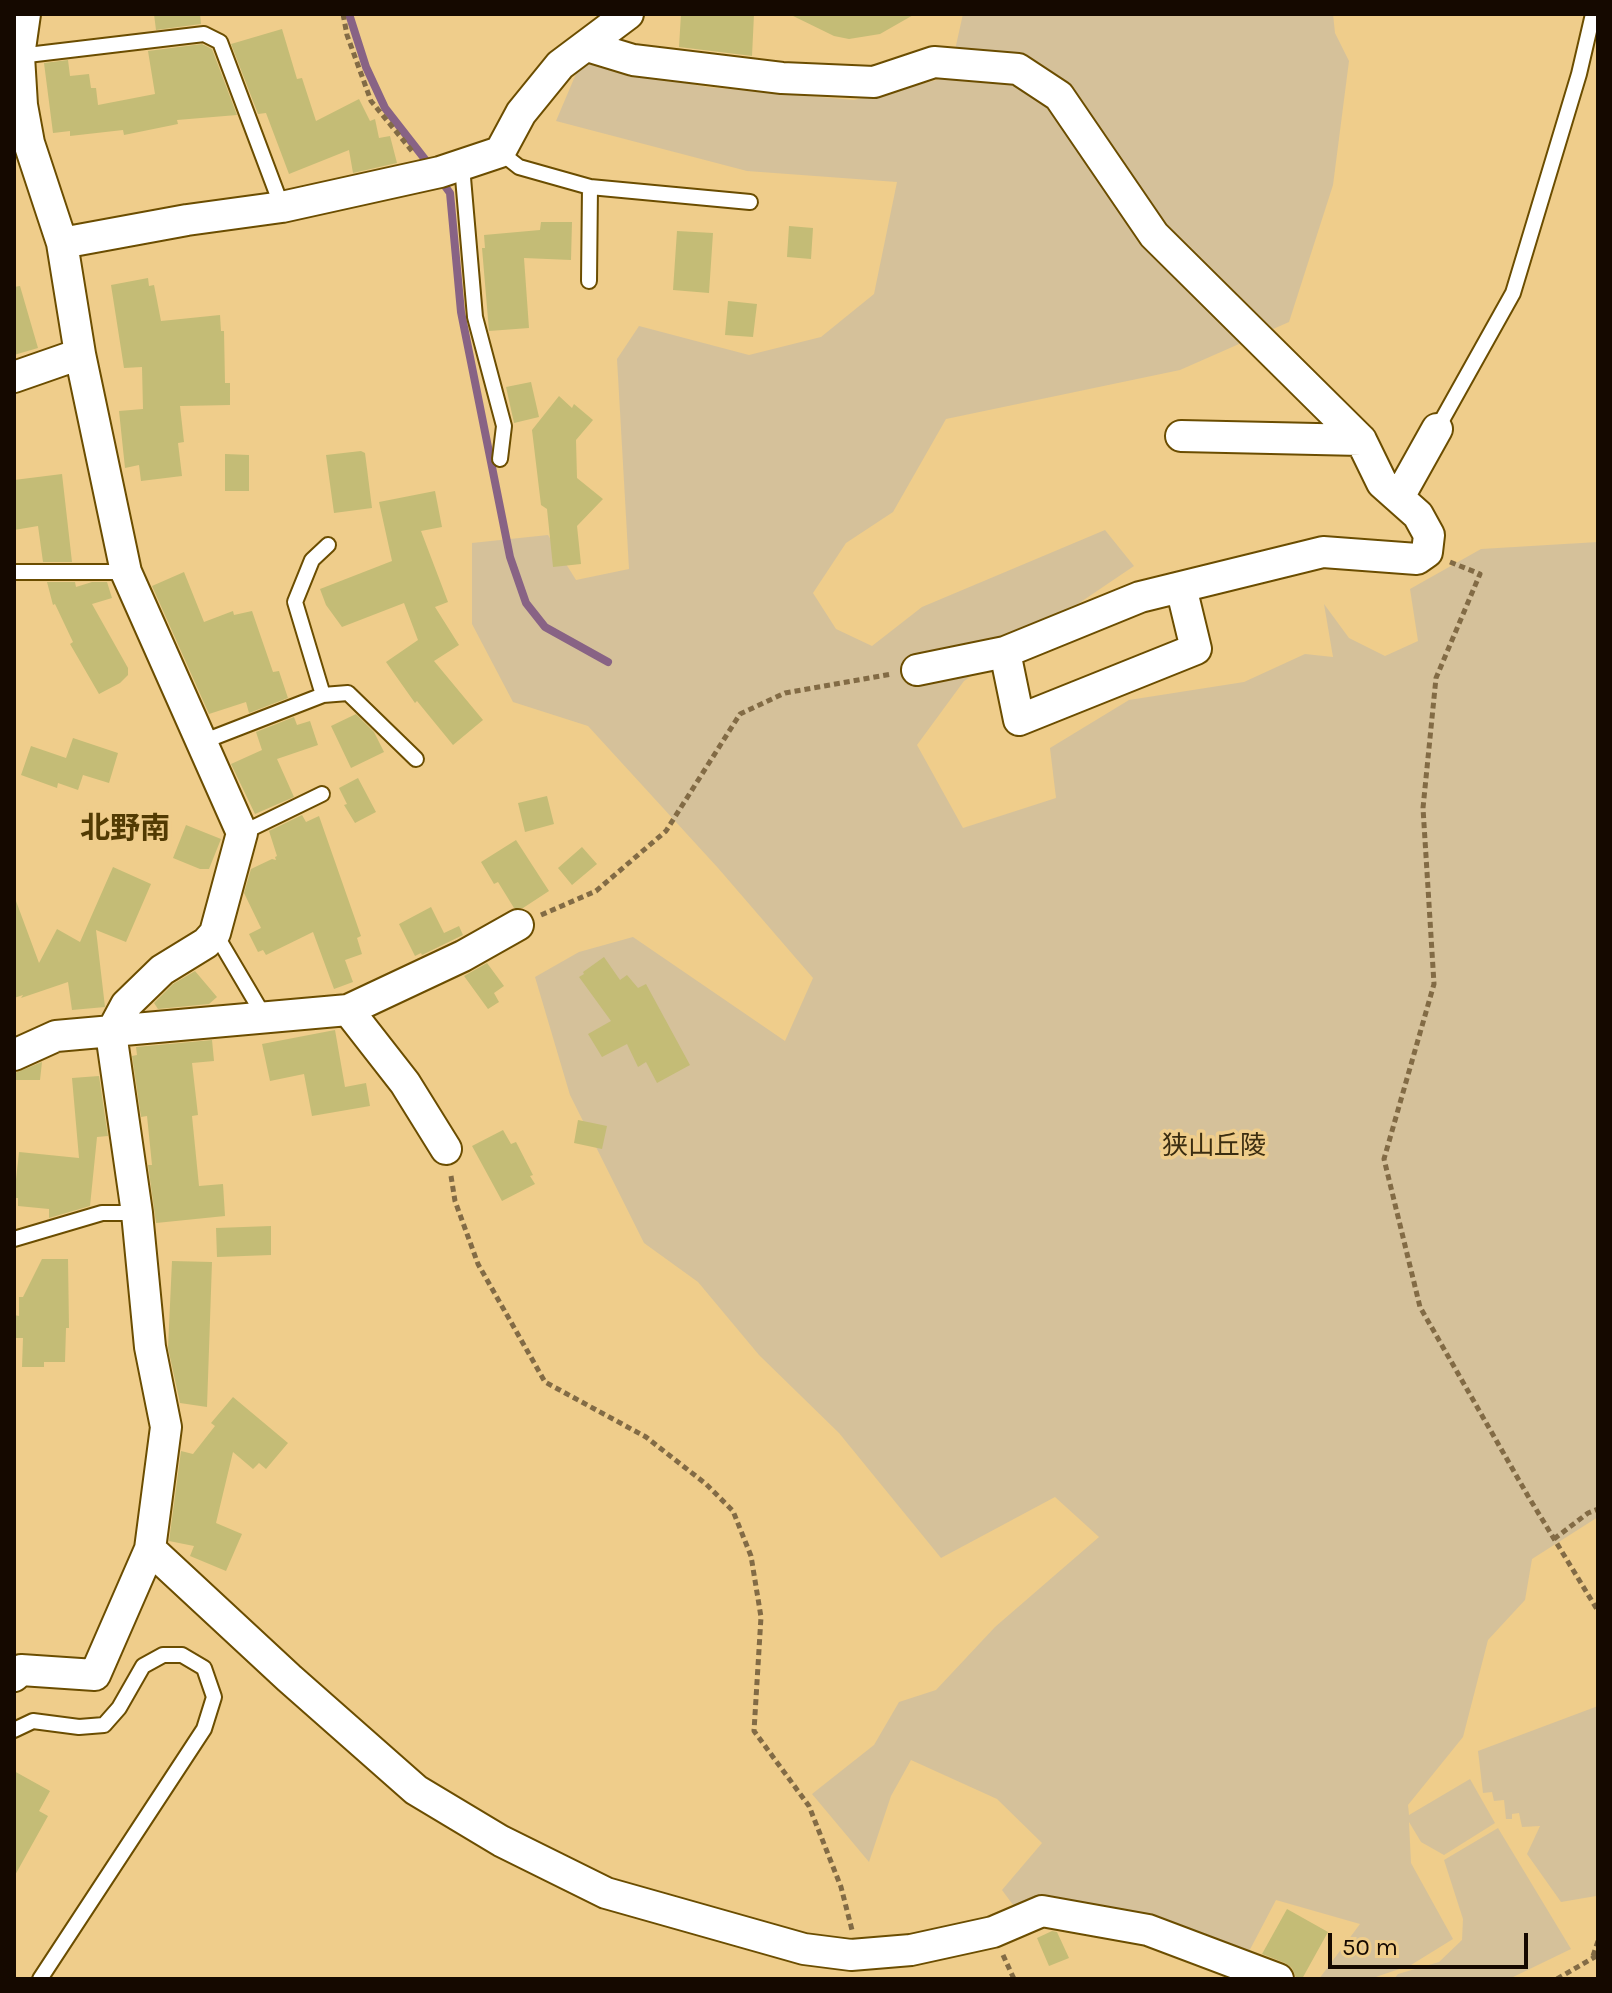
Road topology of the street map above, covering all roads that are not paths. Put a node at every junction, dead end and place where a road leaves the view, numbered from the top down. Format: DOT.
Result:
graph roads {
  1 [pos="25,14"];
  2 [pos="628,14"];
  3 [pos="1593,14"];
  4 [pos="587,46"];
  5 [pos="17,57"];
  6 [pos="500,152"];
  7 [pos="444,170"];
  8 [pos="590,187"];
  9 [pos="750,202"];
  10 [pos="282,207"];
  11 [pos="62,243"];
  12 [pos="589,281"];
  13 [pos="80,354"];
  14 [pos="14,377"];
  15 [pos="1437,429"];
  16 [pos="1181,436"];
  17 [pos="1361,440"];
  18 [pos="500,459"];
  19 [pos="1399,497"];
  20 [pos="328,545"];
  21 [pos="14,572"];
  22 [pos="126,572"];
  23 [pos="1181,587"];
  24 [pos="1005,652"];
  25 [pos="917,670"];
  26 [pos="323,695"];
  27 [pos="202,742"];
  28 [pos="416,759"];
  29 [pos="322,794"];
  30 [pos="242,833"];
  31 [pos="518,925"];
  32 [pos="215,933"];
  33 [pos="348,1010"];
  34 [pos="264,1016"];
  35 [pos="111,1033"];
  36 [pos="14,1055"];
  37 [pos="446,1149"];
  38 [pos="137,1213"];
  39 [pos="14,1239"];
  40 [pos="150,1549"];
  41 [pos="14,1676"];
  42 [pos="14,1730"];
  43 [pos="861,1967"];
  44 [pos="40,1979"];
  45 [pos="1278,1979"];
  1 -- 5 [label="street"];
  2 -- 4 [label="street"];
  3 -- 15 [label="lane"];
  4 -- 6 [label="street"];
  4 -- 17 [label="street"];
  5 -- 10 [label="lane"];
  5 -- 11 [label="street"];
  6 -- 7 [label="street"];
  6 -- 8 [label="lane"];
  7 -- 10 [label="street"];
  7 -- 18 [label="lane"];
  8 -- 9 [label="lane"];
  8 -- 12 [label="lane"];
  10 -- 11 [label="street"];
  11 -- 13 [label="street"];
  13 -- 14 [label="street"];
  13 -- 22 [label="street"];
  15 -- 19 [label="street"];
  16 -- 17 [label="street"];
  17 -- 19 [label="street"];
  19 -- 23 [label="street"];
  20 -- 26 [label="lane"];
  21 -- 22 [label="lane"];
  22 -- 27 [label="street"];
  23 -- 24 [label="street"];
  23 -- 24 [label="street"];
  24 -- 25 [label="street"];
  26 -- 27 [label="lane"];
  26 -- 28 [label="lane"];
  27 -- 30 [label="street"];
  29 -- 30 [label="lane"];
  30 -- 32 [label="street"];
  31 -- 33 [label="street"];
  32 -- 34 [label="lane"];
  32 -- 35 [label="street"];
  33 -- 34 [label="street"];
  33 -- 37 [label="street"];
  34 -- 35 [label="street"];
  35 -- 36 [label="street"];
  35 -- 38 [label="street"];
  38 -- 39 [label="lane"];
  38 -- 40 [label="street"];
  40 -- 41 [label="street"];
  40 -- 43 [label="street"];
  42 -- 44 [label="lane"];
  43 -- 45 [label="street"];
}
